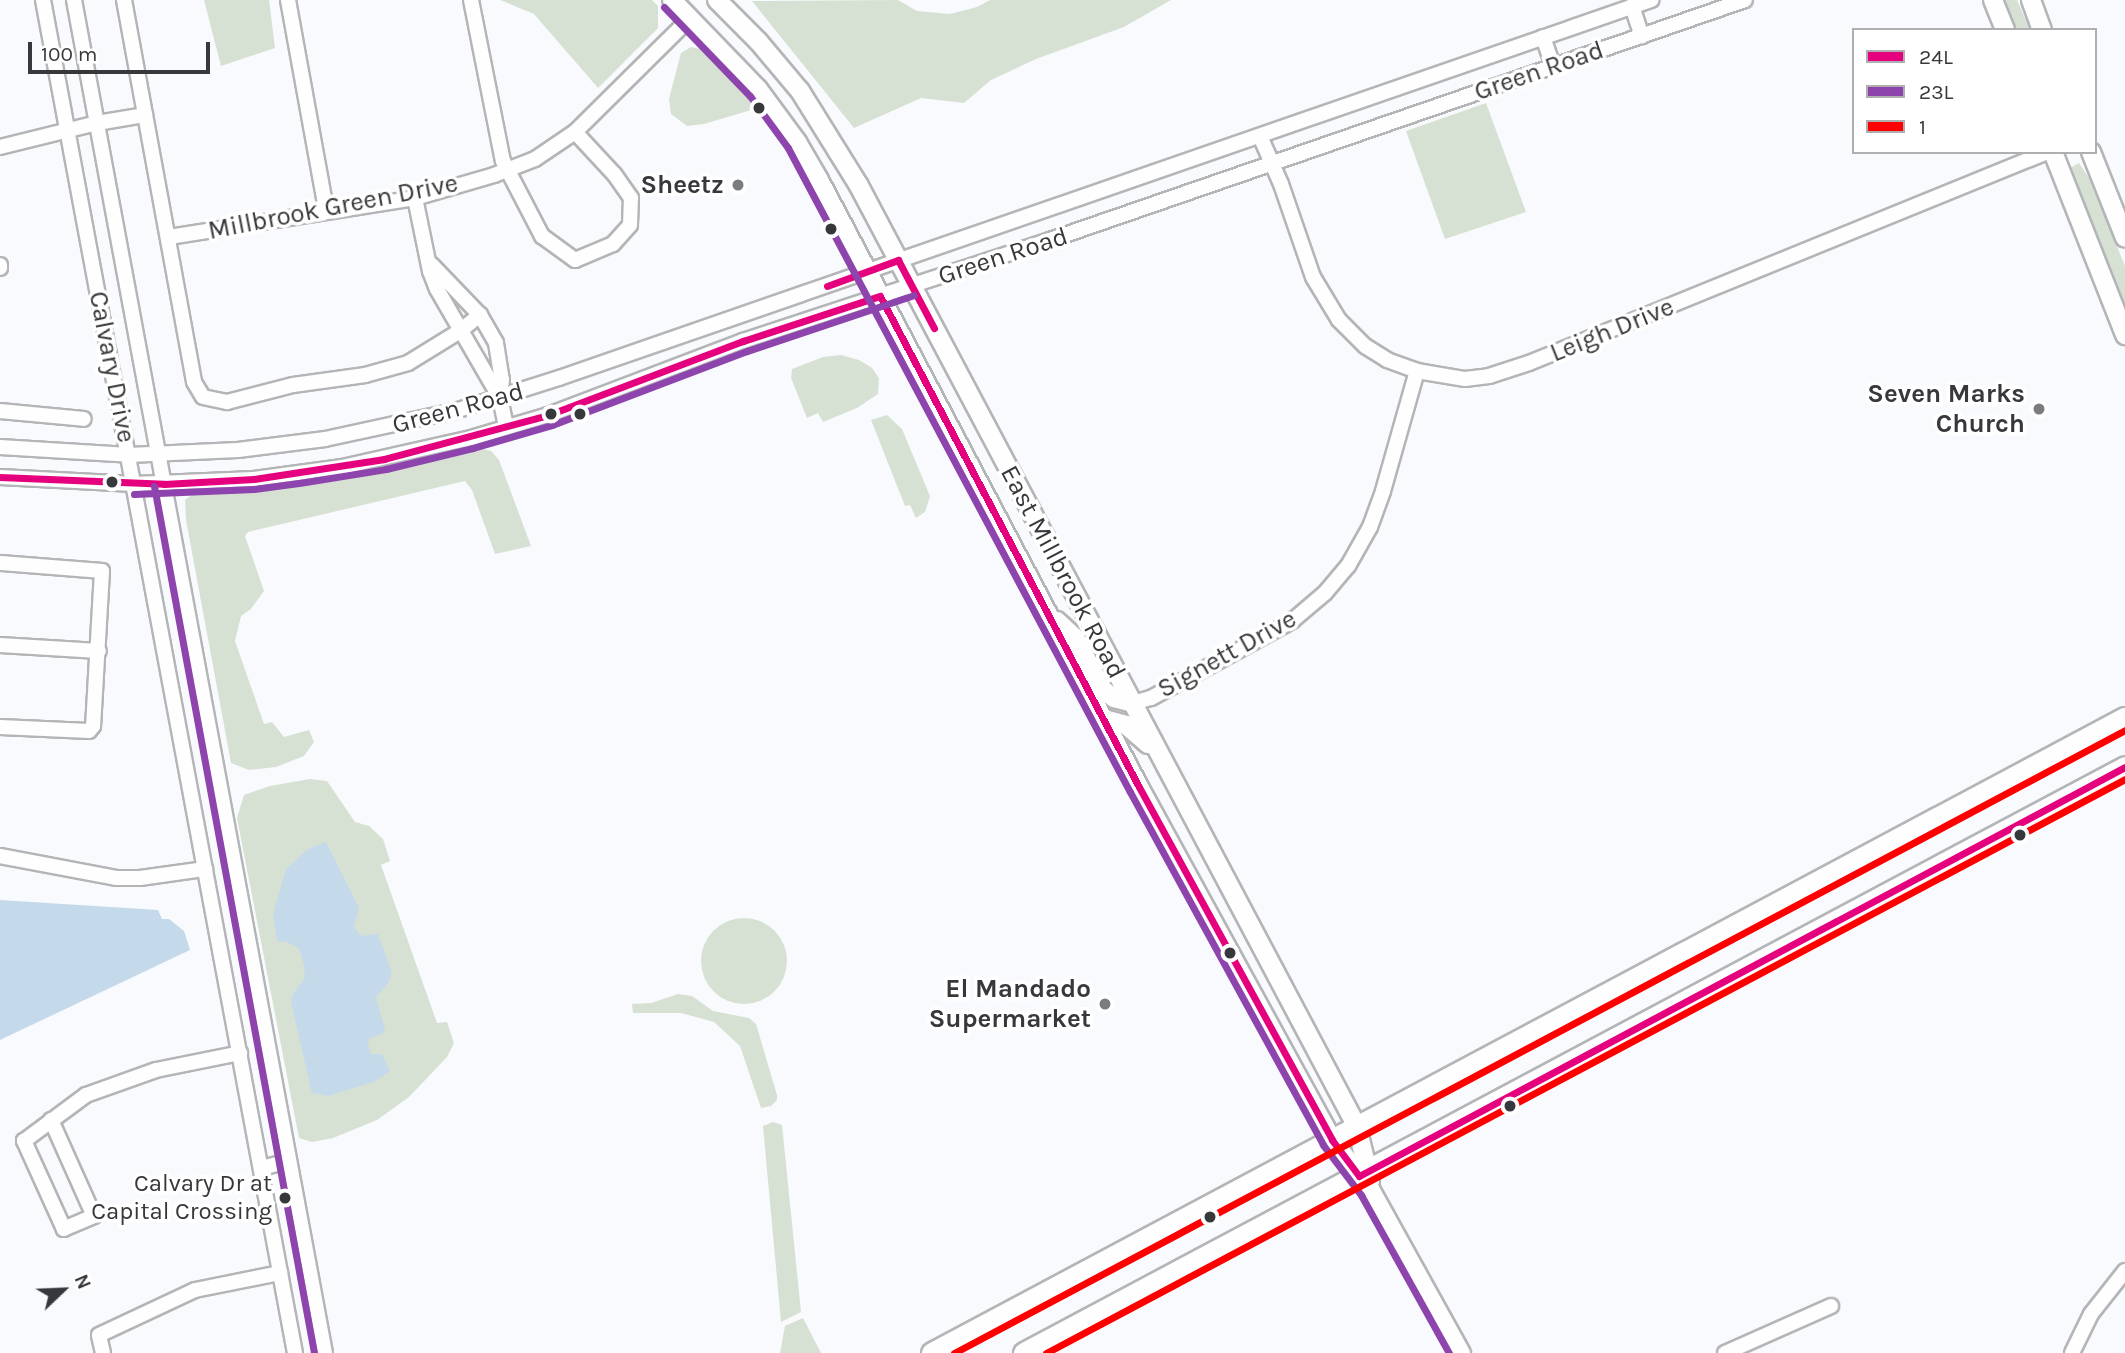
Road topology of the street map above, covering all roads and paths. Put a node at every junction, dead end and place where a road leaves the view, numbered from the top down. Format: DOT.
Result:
graph roads {
  1 [pos="43,0"];
  2 [pos="74,0"];
  3 [pos="124,0"];
  4 [pos="288,0"];
  5 [pos="471,0"];
  6 [pos="672,0"];
  7 [pos="717,0"];
  8 [pos="1651,0"];
  9 [pos="1745,0"];
  10 [pos="1993,0"];
  11 [pos="2031,0"];
  12 [pos="1632,6"];
  13 [pos="690,18"];
  14 [pos="2004,28"];
  15 [pos="2041,28"];
  16 [pos="1642,36"];
  17 [pos="1543,37"];
  18 [pos="1553,66"];
  19 [pos="145,115"];
  20 [pos="96,123"];
  21 [pos="61,132"];
  22 [pos="575,132"];
  23 [pos="1260,136"];
  24 [pos="0,147"];
  25 [pos="2043,154"];
  26 [pos="2054,154"];
  27 [pos="2092,154"];
  28 [pos="1272,164"];
  29 [pos="507,170"];
  30 [pos="415,198"];
  31 [pos="326,210"];
  32 [pos="169,237"];
  33 [pos="2125,238"];
  34 [pos="427,258"];
  35 [pos="898,261"];
  36 [pos="868,271"];
  37 [pos="912,286"];
  38 [pos="880,296"];
  39 [pos="480,315"];
  40 [pos="735,317"];
  41 [pos="460,331"];
  42 [pos="2125,335"];
  43 [pos="743,341"];
  44 [pos="1416,371"];
  45 [pos="500,398"];
  46 [pos="0,411"];
  47 [pos="84,419"];
  48 [pos="506,428"];
  49 [pos="0,447"];
  50 [pos="158,453"];
  51 [pos="129,455"];
  52 [pos="0,477"];
  53 [pos="134,484"];
  54 [pos="164,484"];
  55 [pos="0,563"];
  56 [pos="1042,606"];
  57 [pos="0,645"];
  58 [pos="99,651"];
  59 [pos="1133,703"];
  60 [pos="2125,718"];
  61 [pos="1104,719"];
  62 [pos="0,727"];
  63 [pos="1161,756"];
  64 [pos="2125,767"];
  65 [pos="0,856"];
  66 [pos="205,869"];
  67 [pos="240,1053"];
  68 [pos="51,1121"];
  69 [pos="1357,1127"];
  70 [pos="1332,1139"];
  71 [pos="289,1161"];
  72 [pos="261,1168"];
  73 [pos="1366,1178"];
  74 [pos="2125,1271"];
  75 [pos="280,1273"];
  76 [pos="1831,1306"];
  77 [pos="103,1353"];
  78 [pos="295,1353"];
  79 [pos="325,1353"];
  80 [pos="932,1353"];
  81 [pos="1024,1353"];
  82 [pos="1461,1353"];
  83 [pos="1724,1353"];
  84 [pos="2072,1353"];
  1 -- 21 [label="street, Calvary Drive"];
  2 -- 20 [label="street, Calvary Drive"];
  3 -- 19 [label="street"];
  4 -- 31 [label="street"];
  5 -- 29 [label="street"];
  6 -- 13 [label="main road, East Millbrook Road"];
  7 -- 35 [label="main road, East Millbrook Road"];
  8 -- 12 [label="street, Green Road"];
  9 -- 16 [label="street, Green Road"];
  10 -- 14 [label="main road"];
  11 -- 15 [label="main road"];
  12 -- 16 [label="street"];
  12 -- 17 [label="street, Green Road"];
  13 -- 22 [label="street, Millbrook Green Drive"];
  13 -- 36 [label="main road, East Millbrook Road"];
  16 -- 18 [label="street, Green Road"];
  17 -- 18 [label="street"];
  17 -- 23 [label="street, Green Road"];
  18 -- 28 [label="street, Green Road"];
  19 -- 20 [label="street"];
  19 -- 32 [label="street"];
  20 -- 21 [label="street"];
  20 -- 50 [label="street, Calvary Drive"];
  21 -- 24 [label="street"];
  21 -- 51 [label="street, Calvary Drive"];
  22 -- 29 [label="street, Millbrook Green Drive"];
  22 -- 29 [label="street"];
  23 -- 28 [label="street, Leigh Drive"];
  23 -- 35 [label="street, Green Road"];
  25 -- 44 [label="street, Leigh Drive"];
  26 -- 42 [label="main road"];
  27 -- 33 [label="main road"];
  28 -- 37 [label="street, Green Road"];
  28 -- 44 [label="street, Leigh Drive"];
  29 -- 30 [label="street, Millbrook Green Drive"];
  30 -- 31 [label="street, Millbrook Green Drive"];
  30 -- 34 [label="street"];
  31 -- 32 [label="street, Millbrook Green Drive"];
  32 -- 41 [label="street"];
  34 -- 39 [label="street"];
  34 -- 41 [label="street"];
  35 -- 36 [label="street, Green Road"];
  35 -- 37 [label="main road, East Millbrook Road"];
  36 -- 38 [label="main road, East Millbrook Road"];
  36 -- 40 [label="street, Green Road"];
  37 -- 38 [label="street, Green Road"];
  37 -- 59 [label="main road, East Millbrook Road"];
  38 -- 43 [label="street, Green Road"];
  38 -- 56 [label="main road, East Millbrook Road"];
  39 -- 41 [label="street"];
  39 -- 45 [label="street"];
  40 -- 43 [label="street"];
  40 -- 45 [label="street, Green Road"];
  41 -- 45 [label="street"];
  43 -- 48 [label="street, Green Road"];
  44 -- 59 [label="street, Signett Drive"];
  45 -- 48 [label="street"];
  45 -- 50 [label="street, Green Road"];
  46 -- 47 [label="street"];
  48 -- 54 [label="street, Green Road"];
  49 -- 51 [label="street, Green Road"];
  50 -- 51 [label="street, Green Road"];
  50 -- 54 [label="street, Calvary Drive"];
  51 -- 53 [label="street, Calvary Drive"];
  52 -- 53 [label="street, Green Road"];
  53 -- 54 [label="street, Green Road"];
  53 -- 66 [label="street, Calvary Drive"];
  54 -- 71 [label="street, Calvary Drive"];
  55 -- 58 [label="street"];
  56 -- 59 [label="main road"];
  56 -- 61 [label="main road, East Millbrook Road"];
  57 -- 58 [label="street"];
  58 -- 62 [label="street"];
  59 -- 63 [label="main road, East Millbrook Road"];
  60 -- 69 [label="highway"];
  61 -- 63 [label="main road"];
  61 -- 70 [label="main road, East Millbrook Road"];
  63 -- 69 [label="main road, East Millbrook Road"];
  64 -- 73 [label="highway"];
  65 -- 66 [label="street"];
  66 -- 67 [label="street, Calvary Drive"];
  67 -- 68 [label="street"];
  67 -- 72 [label="street, Calvary Drive"];
  68 -- 68 [label="street"];
  69 -- 70 [label="highway"];
  69 -- 73 [label="main road, East Millbrook Road"];
  70 -- 73 [label="main road, East Millbrook Road"];
  70 -- 80 [label="highway"];
  71 -- 72 [label="street"];
  71 -- 79 [label="street, Calvary Drive"];
  72 -- 75 [label="street, Calvary Drive"];
  73 -- 81 [label="highway"];
  73 -- 82 [label="main road"];
  74 -- 84 [label="street"];
  75 -- 77 [label="street"];
  75 -- 78 [label="street, Calvary Drive"];
  76 -- 83 [label="street"];
}
